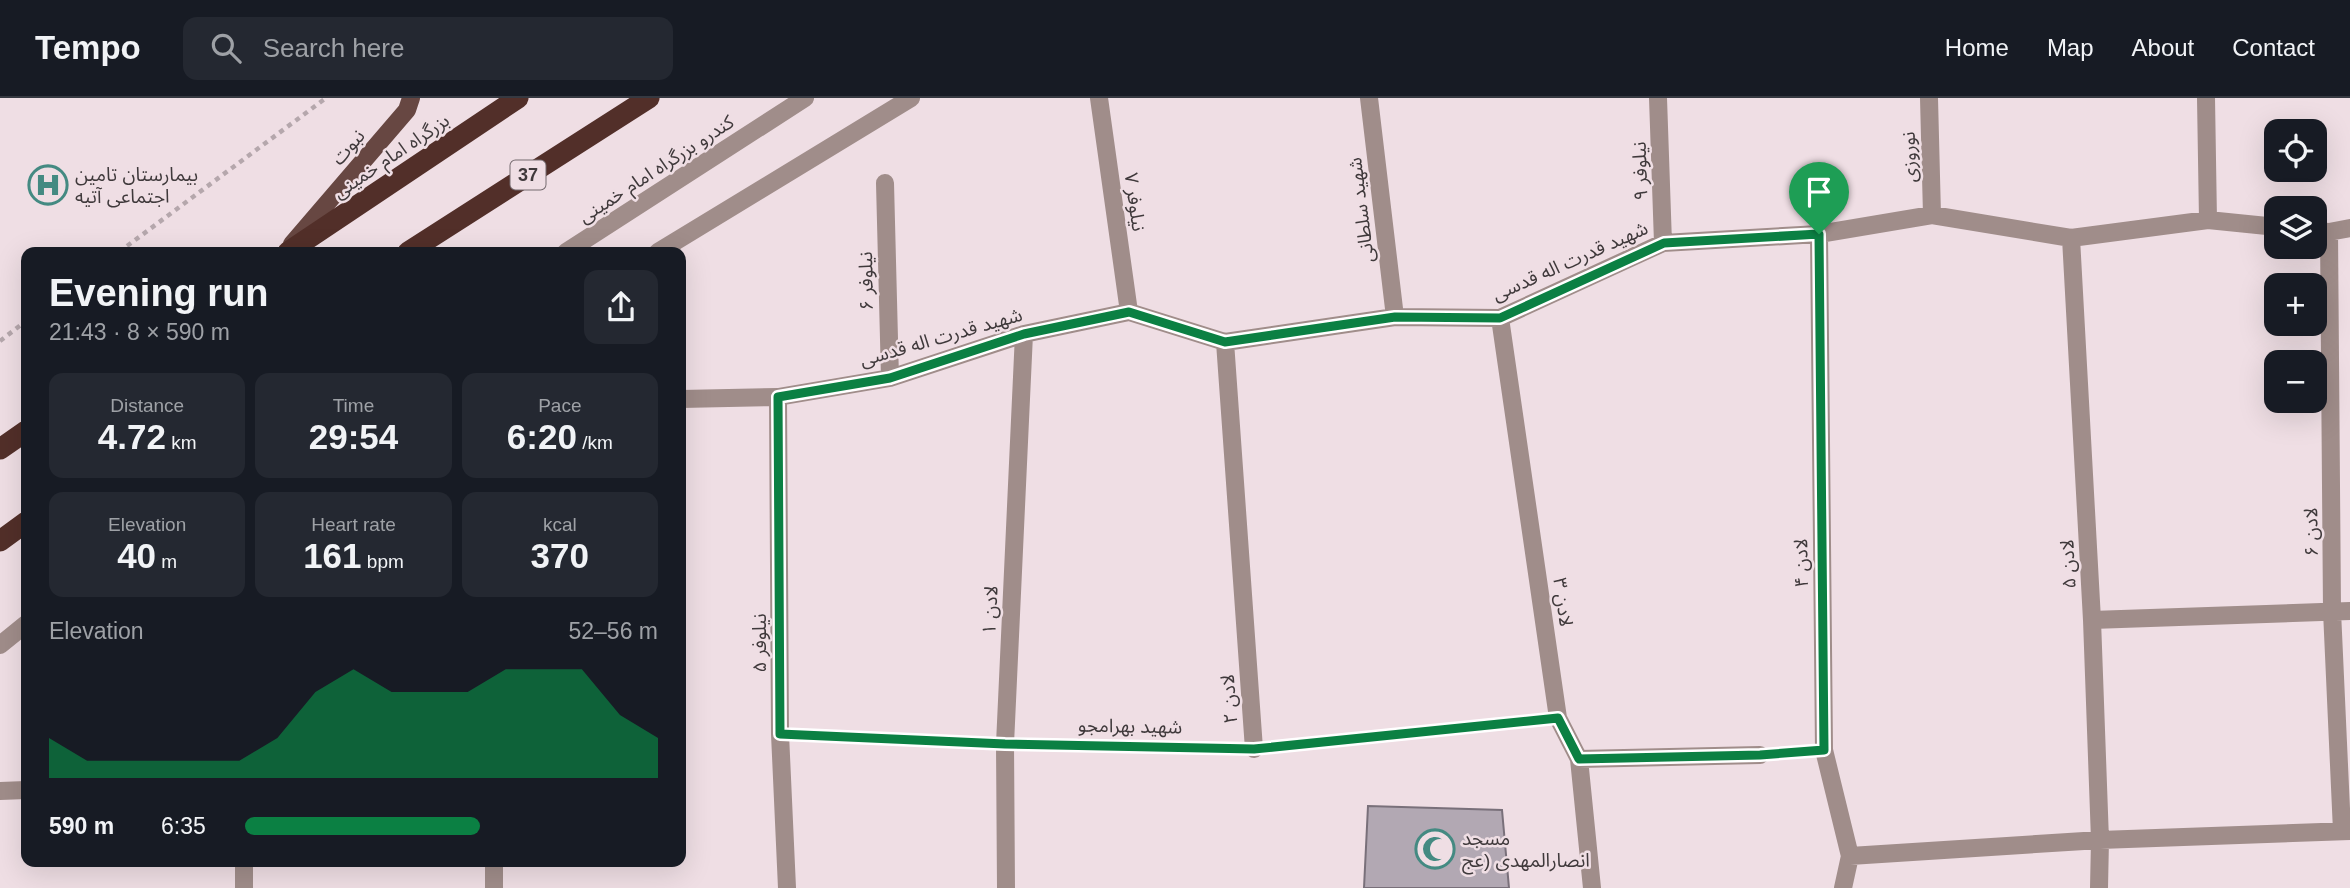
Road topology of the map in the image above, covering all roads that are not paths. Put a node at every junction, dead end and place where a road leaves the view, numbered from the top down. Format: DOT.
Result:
graph roads {
  1 [pos="411,98"];
  2 [pos="519,98"];
  3 [pos="649,98"];
  4 [pos="805,98"];
  5 [pos="911,98"];
  6 [pos="1099,98"];
  7 [pos="1369,98"];
  8 [pos="1658,98"];
  9 [pos="1929,98"];
  10 [pos="2206,98"];
  11 [pos="885,183"];
  12 [pos="1932,215"];
  13 [pos="2208,220"];
  14 [pos="2264,226"];
  15 [pos="2350,228"];
  16 [pos="2327,231"];
  17 [pos="1819,234"];
  18 [pos="2071,238"];
  19 [pos="1664,243"];
  20 [pos="291,247"];
  21 [pos="295,247"];
  22 [pos="416,247"];
  23 [pos="574,247"];
  24 [pos="666,247"];
  25 [pos="2323,259"];
  26 [pos="1129,312"];
  27 [pos="1395,317"];
  28 [pos="1500,318"];
  29 [pos="1024,334"];
  30 [pos="1225,342"];
  31 [pos="890,378"];
  32 [pos="778,397"];
  33 [pos="686,398"];
  34 [pos="21,434"];
  35 [pos="0,449"];
  36 [pos="21,526"];
  37 [pos="0,541"];
  38 [pos="2341,611"];
  39 [pos="2092,620"];
  40 [pos="21,628"];
  41 [pos="0,645"];
  42 [pos="1254,749"];
  43 [pos="1760,755"];
  44 [pos="1579,759"];
  45 [pos="21,790"];
  46 [pos="0,791"];
  47 [pos="2346,831"];
  48 [pos="2100,840"];
  49 [pos="1850,856"];
  50 [pos="244,867"];
  51 [pos="494,867"];
  52 [pos="244,888"];
  53 [pos="494,888"];
  54 [pos="787,888"];
  55 [pos="1006,888"];
  56 [pos="1592,888"];
  57 [pos="1843,888"];
  58 [pos="2099,888"];
  1 -- 20 [label="main road, نبوت"];
  2 -- 21 [label="highway, بزرگراه امام خمینی"];
  3 -- 22 [label="highway, 37"];
  4 -- 23 [label="street, کندرو بزرگراه امام خمینی"];
  5 -- 24 [label="street"];
  6 -- 26 [label="street, نیلوفر ۷"];
  7 -- 27 [label="street, شهید سلطانی"];
  8 -- 19 [label="street, نیلوفر ۹"];
  9 -- 12 [label="street, نوروزی"];
  10 -- 13 [label="street"];
  11 -- 31 [label="street, نیلوفر ۶"];
  12 -- 17 [label="street, شهید قدرت اله قدسی"];
  12 -- 18 [label="street, شهید قدرت اله قدسی"];
  13 -- 14 [label="street, شهید قدرت اله قدسی"];
  13 -- 18 [label="street, شهید قدرت اله قدسی"];
  15 -- 16 [label="street"];
  17 -- 19 [label="street, شهید قدرت اله قدسی"];
  17 -- 49 [label="street, لادن ۴"];
  18 -- 39 [label="street, لادن ۵"];
  19 -- 28 [label="street, شهید قدرت اله قدسی"];
  25 -- 38 [label="street, لادن ۶"];
  26 -- 29 [label="street, شهید قدرت اله قدسی"];
  26 -- 30 [label="street, شهید قدرت اله قدسی"];
  27 -- 28 [label="street, شهید قدرت اله قدسی"];
  27 -- 30 [label="street, شهید قدرت اله قدسی"];
  28 -- 44 [label="street, لادن ۳"];
  29 -- 31 [label="street, شهید قدرت اله قدسی"];
  29 -- 55 [label="street, لادن ۱"];
  30 -- 42 [label="street, لادن ۲"];
  31 -- 32 [label="street, شهید قدرت اله قدسی"];
  32 -- 33 [label="street, شهید قدرت اله قدسی"];
  32 -- 54 [label="street, نیلوفر ۵"];
  34 -- 35 [label="highway"];
  36 -- 37 [label="highway"];
  38 -- 39 [label="street"];
  38 -- 47 [label="street, لادن ۶"];
  39 -- 48 [label="street, لادن ۵"];
  40 -- 41 [label="street"];
  43 -- 44 [label="street"];
  44 -- 56 [label="street, لادن ۳"];
  45 -- 46 [label="street"];
  47 -- 48 [label="street"];
  48 -- 49 [label="street"];
  48 -- 58 [label="street, لادن ۵"];
  49 -- 57 [label="street, لادن ۴"];
  50 -- 52 [label="street"];
  51 -- 53 [label="street"];
}
